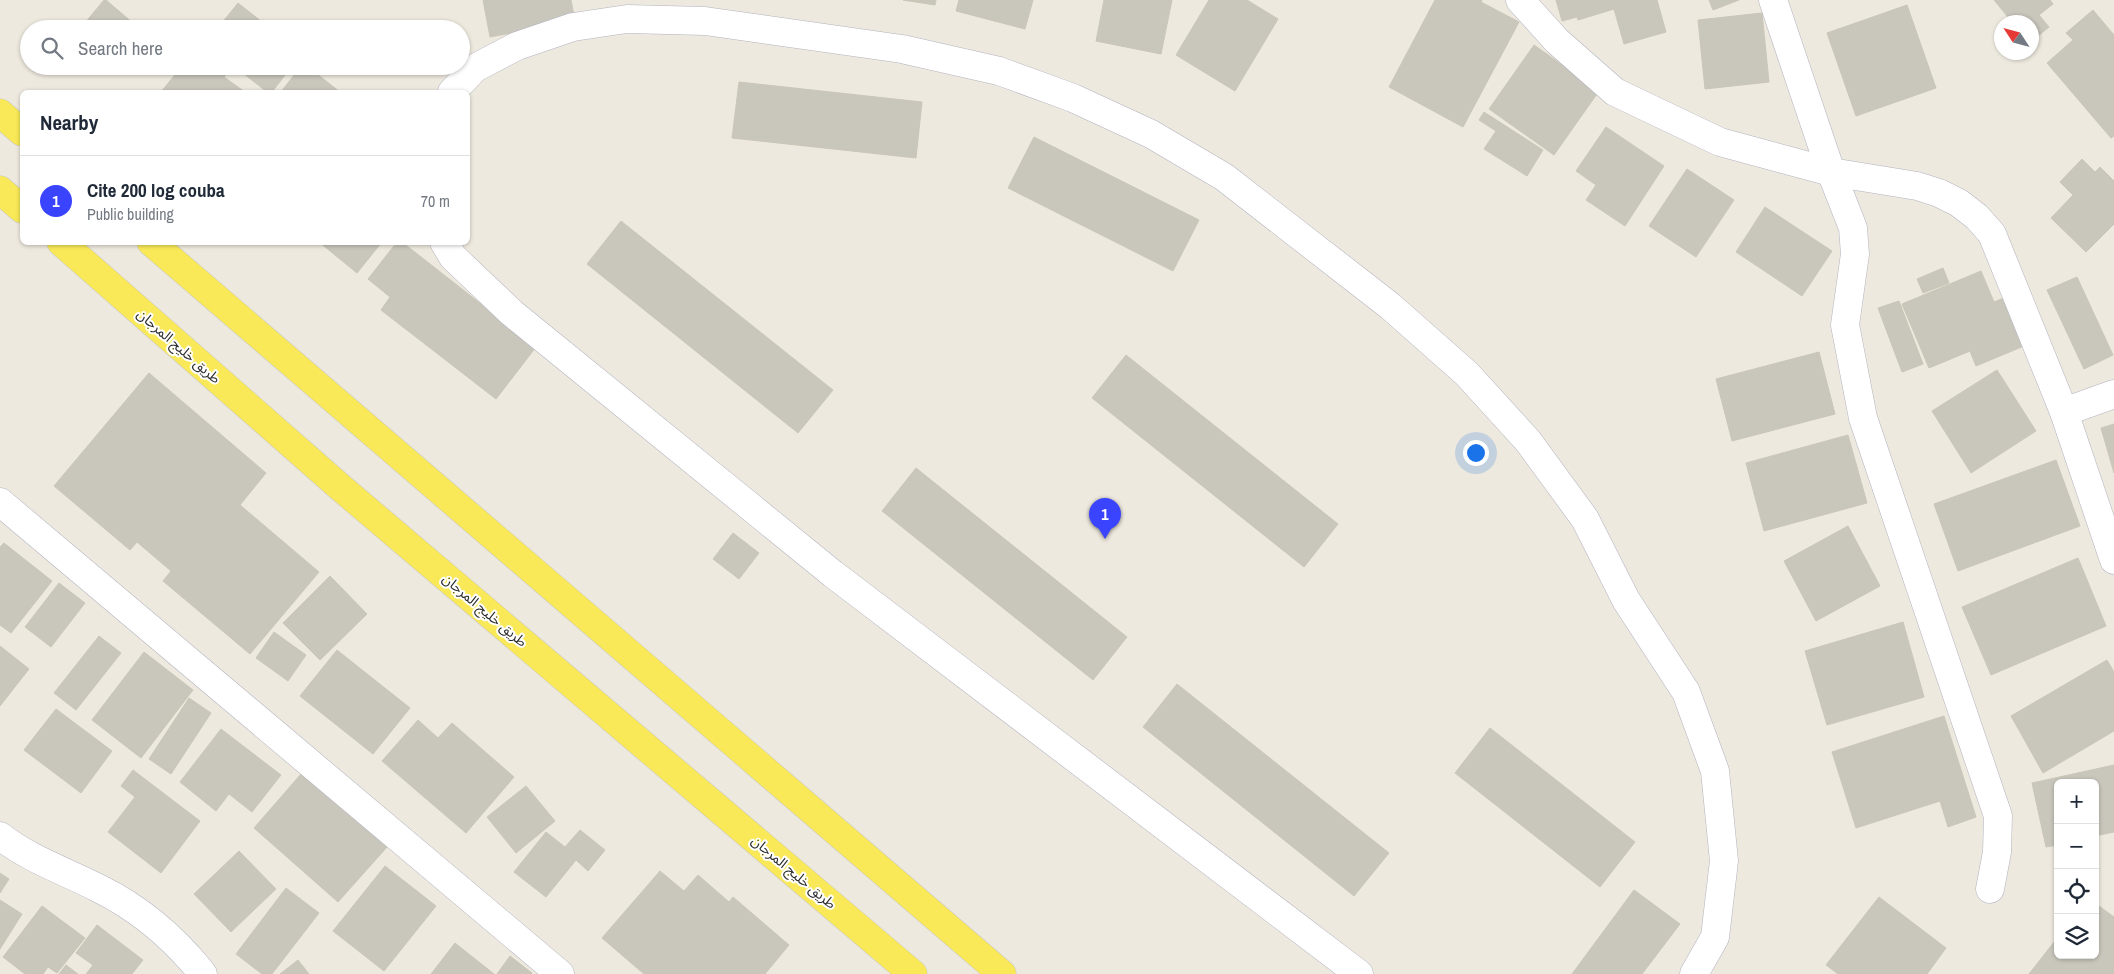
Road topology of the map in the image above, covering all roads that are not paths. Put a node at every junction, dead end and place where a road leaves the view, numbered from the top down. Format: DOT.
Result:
graph roads {
  1 [pos="1520,0"];
  2 [pos="1773,0"];
  3 [pos="470,73"];
  4 [pos="468,75"];
  5 [pos="454,90"];
  6 [pos="0,113"];
  7 [pos="20,130"];
  8 [pos="1831,172"];
  9 [pos="0,190"];
  10 [pos="20,207"];
  11 [pos="63,245"];
  12 [pos="154,245"];
  13 [pos="446,245"];
  14 [pos="2114,394"];
  15 [pos="2064,412"];
  16 [pos="0,502"];
  17 [pos="2114,560"];
  18 [pos="0,836"];
  19 [pos="1990,888"];
  20 [pos="203,974"];
  21 [pos="560,974"];
  22 [pos="913,974"];
  23 [pos="1002,974"];
  24 [pos="1359,974"];
  25 [pos="1694,974"];
  1 -- 8 [label="street"];
  2 -- 8 [label="street"];
  3 -- 25 [label="street"];
  4 -- 5 [label="street"];
  6 -- 7 [label="main road"];
  8 -- 15 [label="street"];
  8 -- 19 [label="street"];
  9 -- 10 [label="main road"];
  11 -- 22 [label="main road, طريق خليج المرجان"];
  12 -- 23 [label="main road"];
  13 -- 24 [label="street"];
  14 -- 15 [label="street"];
  15 -- 17 [label="street"];
  16 -- 21 [label="street"];
  18 -- 20 [label="street"];
}
